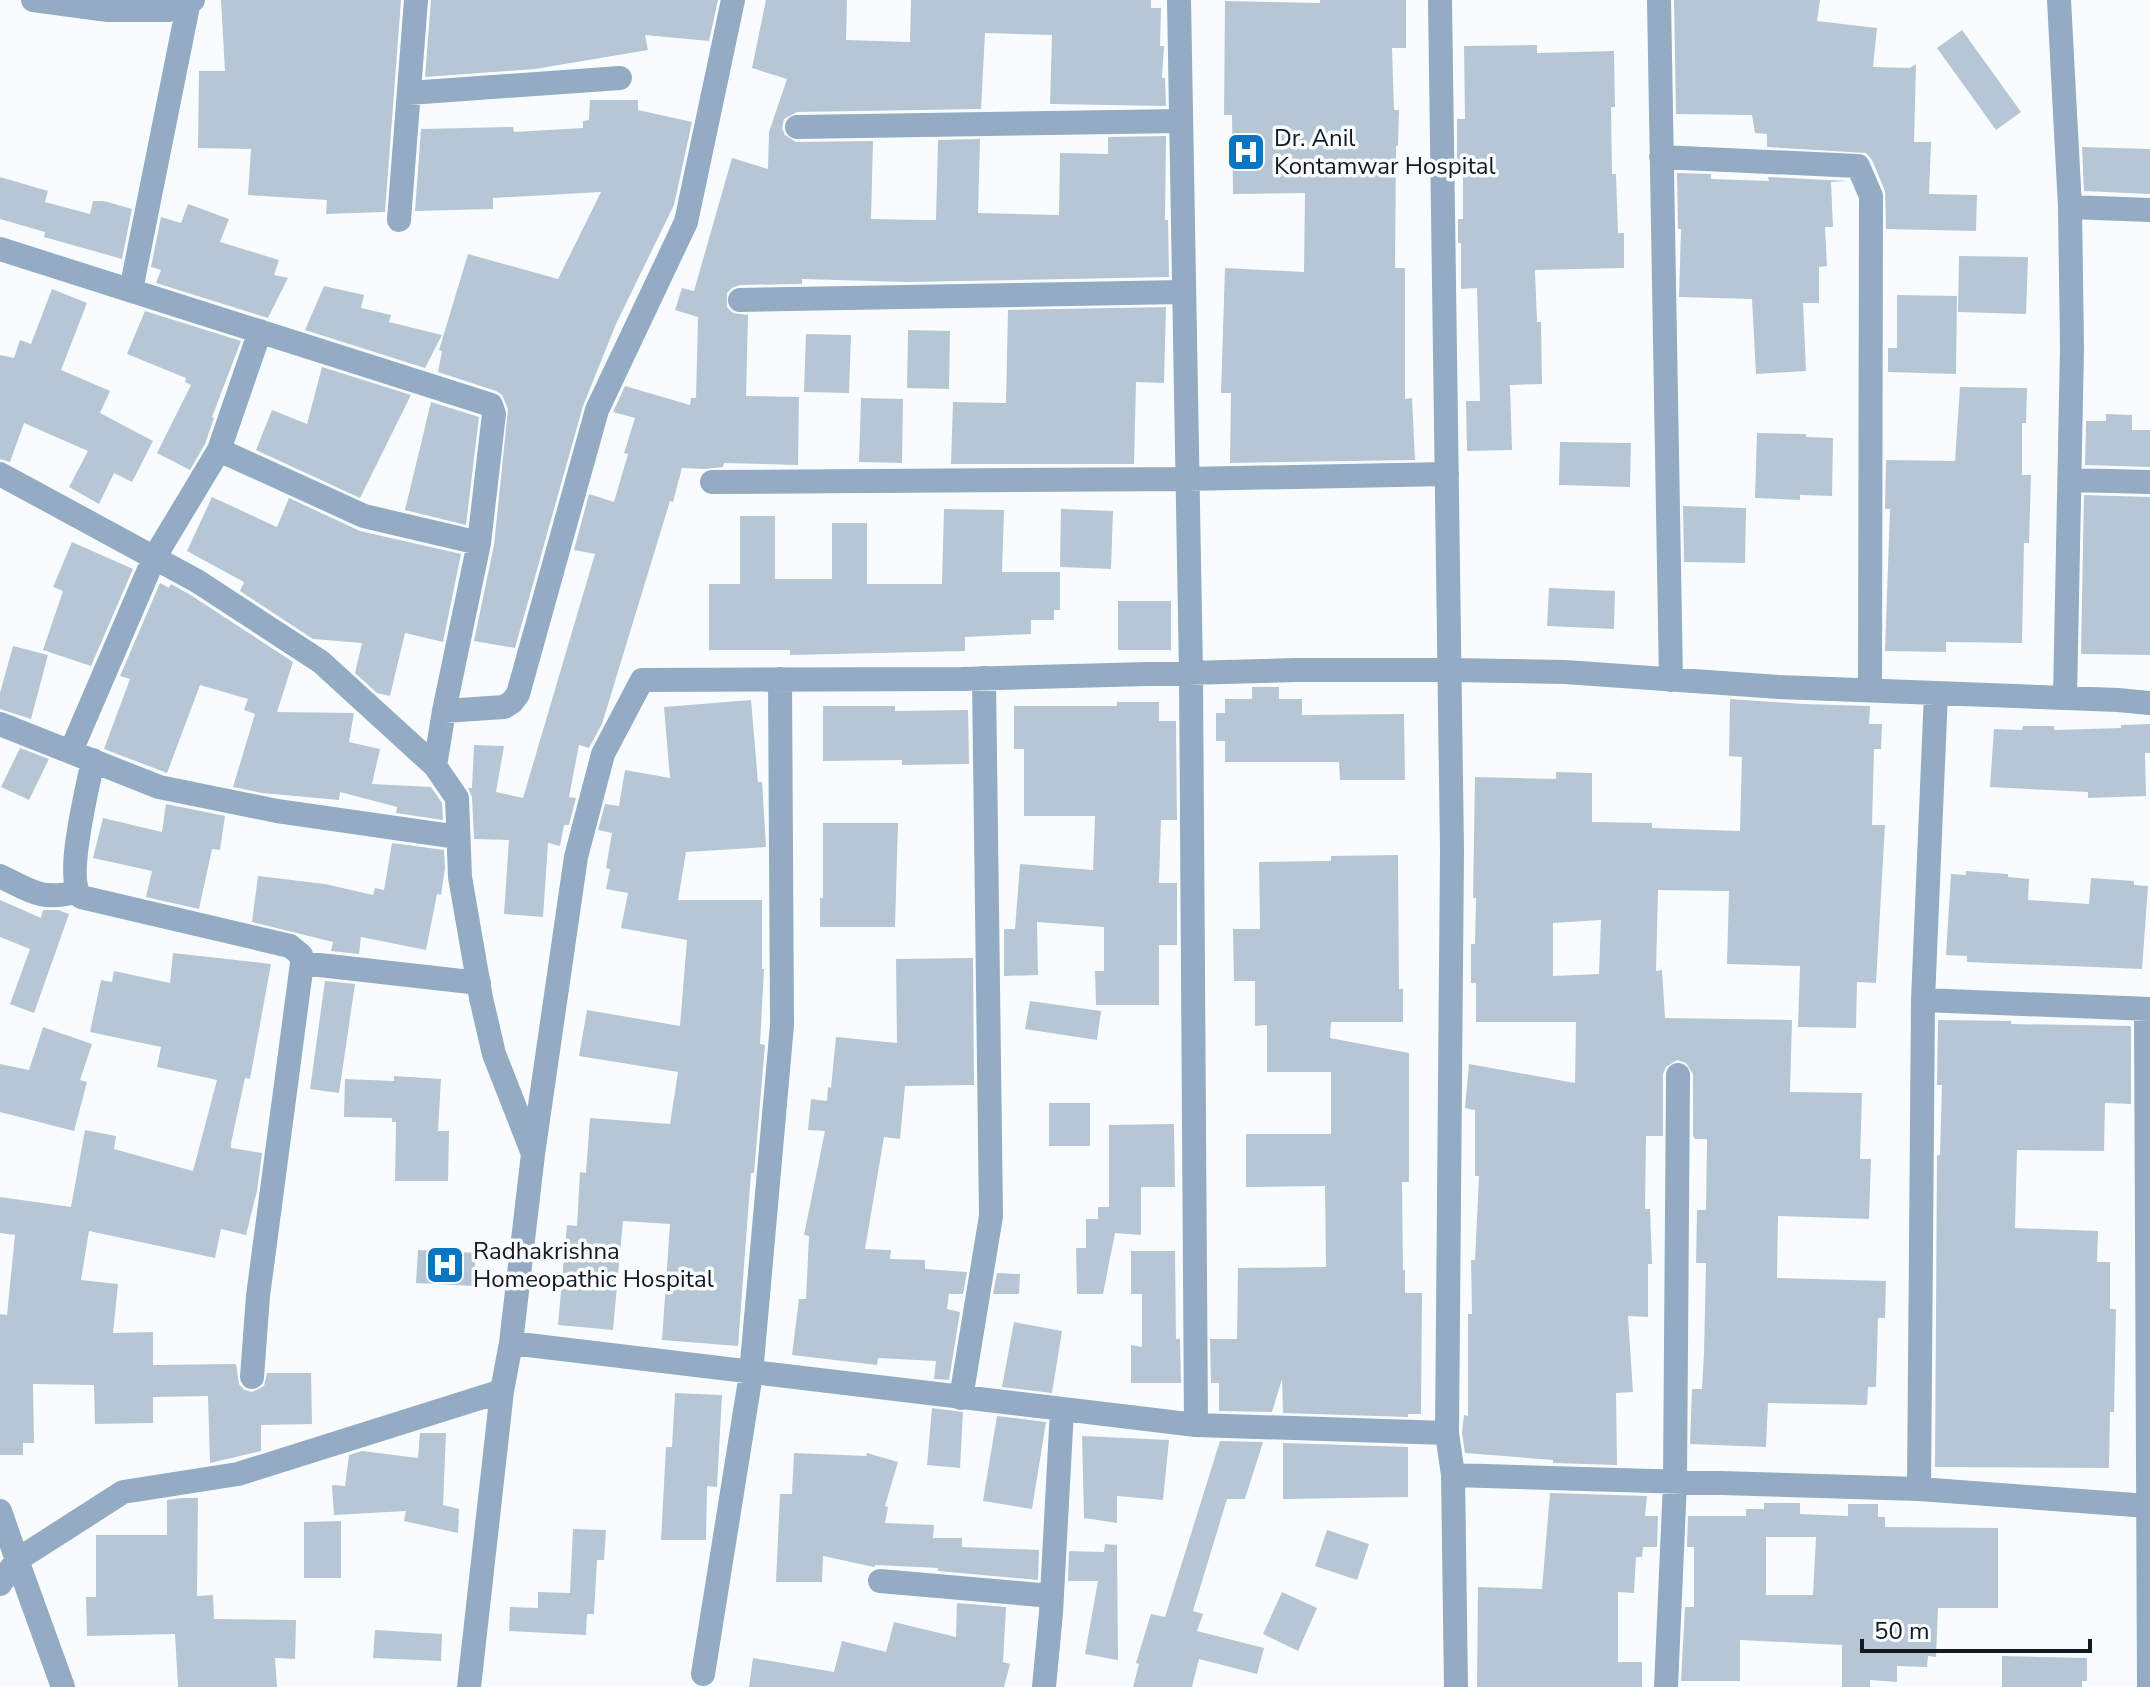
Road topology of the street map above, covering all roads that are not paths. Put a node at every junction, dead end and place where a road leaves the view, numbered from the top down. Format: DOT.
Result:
graph roads {
  1 [pos="33,0"];
  2 [pos="416,0"];
  3 [pos="733,0"];
  4 [pos="1179,0"];
  5 [pos="1440,0"];
  6 [pos="1659,0"];
  7 [pos="2059,0"];
  8 [pos="191,1"];
  9 [pos="620,78"];
  10 [pos="409,93"];
  11 [pos="1181,121"];
  12 [pos="797,127"];
  13 [pos="1661,157"];
  14 [pos="2070,207"];
  15 [pos="2150,210"];
  16 [pos="399,220"];
  17 [pos="0,249"];
  18 [pos="131,290"];
  19 [pos="1184,292"];
  20 [pos="740,300"];
  21 [pos="260,331"];
  22 [pos="219,450"];
  23 [pos="0,474"];
  24 [pos="1447,474"];
  25 [pos="1187,479"];
  26 [pos="2070,480"];
  27 [pos="712,482"];
  28 [pos="2150,482"];
  29 [pos="479,543"];
  30 [pos="154,558"];
  31 [pos="1450,670"];
  32 [pos="1191,673"];
  33 [pos="984,678"];
  34 [pos="780,679"];
  35 [pos="1671,680"];
  36 [pos="1870,690"];
  37 [pos="1936,693"];
  38 [pos="2065,698"];
  39 [pos="2150,703"];
  40 [pos="444,711"];
  41 [pos="0,724"];
  42 [pos="82,756"];
  43 [pos="435,766"];
  44 [pos="458,837"];
  45 [pos="0,876"];
  46 [pos="76,892"];
  47 [pos="302,963"];
  48 [pos="479,983"];
  49 [pos="1923,1000"];
  50 [pos="2148,1009"];
  51 [pos="1678,1075"];
  52 [pos="533,1154"];
  53 [pos="2148,1192"];
  54 [pos="511,1343"];
  55 [pos="751,1374"];
  56 [pos="252,1377"];
  57 [pos="502,1391"];
  58 [pos="961,1398"];
  59 [pos="1062,1410"];
  60 [pos="1196,1425"];
  61 [pos="1447,1433"];
  62 [pos="1453,1475"];
  63 [pos="1675,1482"];
  64 [pos="1919,1489"];
  65 [pos="2148,1506"];
  66 [pos="0,1511"];
  67 [pos="2149,1534"];
  68 [pos="17,1560"];
  69 [pos="880,1581"];
  70 [pos="0,1584"];
  71 [pos="1052,1596"];
  72 [pos="703,1674"];
  73 [pos="63,1687"];
  74 [pos="469,1687"];
  75 [pos="1044,1687"];
  76 [pos="1456,1687"];
  77 [pos="1666,1687"];
  78 [pos="2149,1687"];
  1 -- 8 [label="street"];
  2 -- 10 [label="street"];
  3 -- 40 [label="street"];
  4 -- 11 [label="street"];
  5 -- 24 [label="street"];
  6 -- 13 [label="street"];
  7 -- 14 [label="street"];
  8 -- 18 [label="street"];
  9 -- 10 [label="street"];
  10 -- 16 [label="street"];
  11 -- 12 [label="street"];
  11 -- 19 [label="street"];
  13 -- 35 [label="street"];
  13 -- 36 [label="street"];
  14 -- 15 [label="street"];
  14 -- 26 [label="street"];
  17 -- 18 [label="street"];
  18 -- 21 [label="street"];
  19 -- 20 [label="street"];
  19 -- 25 [label="street"];
  21 -- 22 [label="street"];
  21 -- 29 [label="street"];
  22 -- 29 [label="street"];
  22 -- 30 [label="street"];
  23 -- 30 [label="street"];
  24 -- 25 [label="street"];
  24 -- 31 [label="street"];
  25 -- 27 [label="street"];
  25 -- 32 [label="street"];
  26 -- 28 [label="street"];
  26 -- 38 [label="street"];
  29 -- 40 [label="street"];
  30 -- 42 [label="street"];
  30 -- 43 [label="street"];
  31 -- 32 [label="street"];
  31 -- 35 [label="street"];
  31 -- 61 [label="street"];
  32 -- 33 [label="street"];
  32 -- 60 [label="street"];
  33 -- 34 [label="street"];
  33 -- 58 [label="street"];
  34 -- 52 [label="street"];
  34 -- 55 [label="street"];
  35 -- 36 [label="street"];
  36 -- 37 [label="street"];
  37 -- 38 [label="street"];
  37 -- 49 [label="street"];
  38 -- 39 [label="street"];
  40 -- 43 [label="street"];
  41 -- 42 [label="street"];
  42 -- 44 [label="street"];
  42 -- 46 [label="street"];
  43 -- 44 [label="street"];
  44 -- 48 [label="street"];
  45 -- 46 [label="street"];
  46 -- 47 [label="street"];
  47 -- 48 [label="street"];
  47 -- 56 [label="street"];
  48 -- 52 [label="street"];
  49 -- 50 [label="street"];
  49 -- 64 [label="street"];
  50 -- 53 [label="street"];
  51 -- 63 [label="street"];
  52 -- 54 [label="street"];
  53 -- 65 [label="street"];
  54 -- 55 [label="street"];
  54 -- 57 [label="street"];
  55 -- 58 [label="street"];
  55 -- 72 [label="street"];
  57 -- 68 [label="street"];
  57 -- 74 [label="street"];
  58 -- 59 [label="street"];
  59 -- 60 [label="street"];
  59 -- 71 [label="street"];
  60 -- 61 [label="street"];
  61 -- 62 [label="street"];
  62 -- 63 [label="street"];
  62 -- 76 [label="street"];
  63 -- 64 [label="street"];
  63 -- 77 [label="street"];
  64 -- 65 [label="street"];
  65 -- 67 [label="street"];
  66 -- 68 [label="street"];
  67 -- 78 [label="street"];
  68 -- 70 [label="street"];
  68 -- 73 [label="street"];
  69 -- 71 [label="street"];
  71 -- 75 [label="street"];
}
